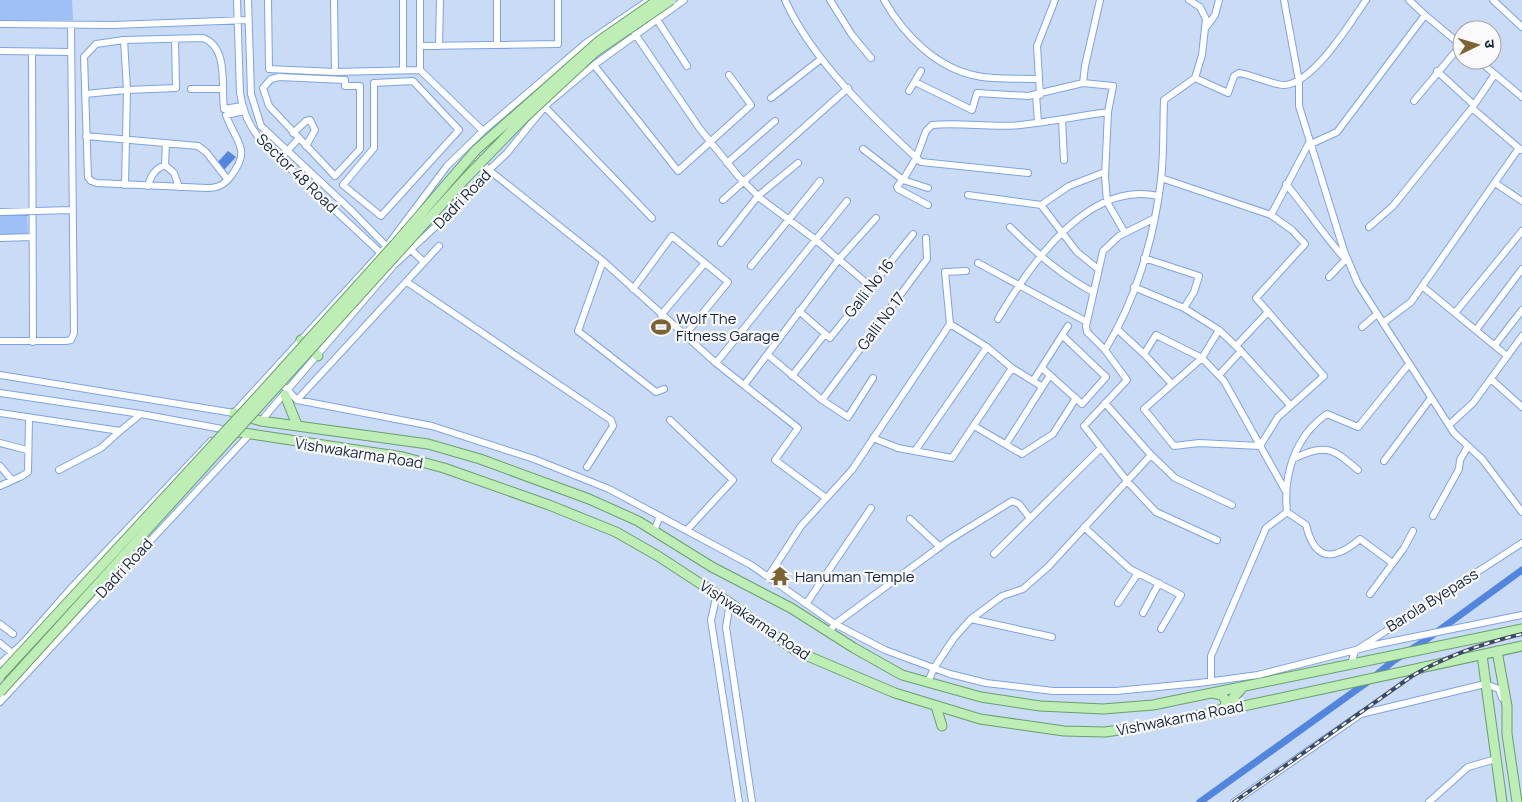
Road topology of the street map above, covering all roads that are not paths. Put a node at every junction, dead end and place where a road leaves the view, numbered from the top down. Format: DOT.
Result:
graph roads {
  1 [pos="237,0"];
  2 [pos="248,0"];
  3 [pos="268,0"];
  4 [pos="334,0"];
  5 [pos="404,0"];
  6 [pos="420,0"];
  7 [pos="440,0"];
  8 [pos="497,0"];
  9 [pos="558,0"];
  10 [pos="649,0"];
  11 [pos="658,0"];
  12 [pos="671,0"];
  13 [pos="684,0"];
  14 [pos="785,0"];
  15 [pos="830,0"];
  16 [pos="884,0"];
  17 [pos="1055,0"];
  18 [pos="1100,0"];
  19 [pos="1189,0"];
  20 [pos="1219,0"];
  21 [pos="1284,0"];
  22 [pos="1366,0"];
  23 [pos="1409,0"];
  24 [pos="1493,0"];
  25 [pos="1425,15"];
  26 [pos="624,18"];
  27 [pos="656,18"];
  28 [pos="237,20"];
  29 [pos="248,20"];
  30 [pos="0,24"];
  31 [pos="71,25"];
  32 [pos="1207,26"];
  33 [pos="1522,27"];
  34 [pos="635,34"];
  35 [pos="1452,38"];
  36 [pos="175,39"];
  37 [pos="124,40"];
  38 [pos="497,45"];
  39 [pos="420,46"];
  40 [pos="439,46"];
  41 [pos="0,52"];
  42 [pos="32,52"];
  43 [pos="72,52"];
  44 [pos="1452,55"];
  45 [pos="871,58"];
  46 [pos="821,59"];
  47 [pos="594,65"];
  48 [pos="687,66"];
  49 [pos="404,70"];
  50 [pos="420,70"];
  51 [pos="1490,70"];
  52 [pos="921,71"];
  53 [pos="1437,71"];
  54 [pos="335,72"];
  55 [pos="1495,74"];
  56 [pos="729,75"];
  57 [pos="1195,78"];
  58 [pos="1039,79"];
  59 [pos="1299,81"];
  60 [pos="915,82"];
  61 [pos="1083,83"];
  62 [pos="848,88"];
  63 [pos="191,89"];
  64 [pos="223,89"];
  65 [pos="127,90"];
  66 [pos="909,91"];
  67 [pos="85,94"];
  68 [pos="1038,95"];
  69 [pos="1522,97"];
  70 [pos="771,98"];
  71 [pos="1414,101"];
  72 [pos="544,107"];
  73 [pos="1473,107"];
  74 [pos="243,109"];
  75 [pos="1108,112"];
  76 [pos="1062,119"];
  77 [pos="775,121"];
  78 [pos="1038,122"];
  79 [pos="483,132"];
  80 [pos="293,133"];
  81 [pos="86,136"];
  82 [pos="299,138"];
  83 [pos="126,140"];
  84 [pos="1310,142"];
  85 [pos="166,143"];
  86 [pos="711,143"];
  87 [pos="306,146"];
  88 [pos="467,148"];
  89 [pos="863,149"];
  90 [pos="1520,150"];
  91 [pos="287,151"];
  92 [pos="916,158"];
  93 [pos="280,159"];
  94 [pos="1064,160"];
  95 [pos="727,163"];
  96 [pos="798,163"];
  97 [pos="166,166"];
  98 [pos="488,170"];
  99 [pos="1105,172"];
  100 [pos="1028,173"];
  101 [pos="1161,178"];
  102 [pos="228,180"];
  103 [pos="902,180"];
  104 [pos="742,181"];
  105 [pos="820,181"];
  106 [pos="1495,183"];
  107 [pos="1286,184"];
  108 [pos="126,185"];
  109 [pos="148,186"];
  110 [pos="179,187"];
  111 [pos="928,188"];
  112 [pos="968,195"];
  113 [pos="758,196"];
  114 [pos="1158,196"];
  115 [pos="362,200"];
  116 [pos="723,200"];
  117 [pos="847,201"];
  118 [pos="1522,201"];
  119 [pos="1107,202"];
  120 [pos="928,205"];
  121 [pos="1041,205"];
  122 [pos="72,210"];
  123 [pos="32,211"];
  124 [pos="0,212"];
  125 [pos="353,212"];
  126 [pos="1271,215"];
  127 [pos="652,218"];
  128 [pos="876,218"];
  129 [pos="1155,218"];
  130 [pos="789,219"];
  131 [pos="1010,227"];
  132 [pos="1369,227"];
  133 [pos="1522,231"];
  134 [pos="1125,232"];
  135 [pos="913,234"];
  136 [pos="1063,234"];
  137 [pos="32,237"];
  138 [pos="0,238"];
  139 [pos="926,238"];
  140 [pos="816,240"];
  141 [pos="720,243"];
  142 [pos="387,246"];
  143 [pos="439,246"];
  144 [pos="410,249"];
  145 [pos="381,253"];
  146 [pos="1039,256"];
  147 [pos="1144,258"];
  148 [pos="839,259"];
  149 [pos="1346,259"];
  150 [pos="400,260"];
  151 [pos="603,261"];
  152 [pos="424,262"];
  153 [pos="704,263"];
  154 [pos="978,263"];
  155 [pos="394,265"];
  156 [pos="751,266"];
  157 [pos="1098,269"];
  158 [pos="1522,269"];
  159 [pos="966,271"];
  160 [pos="1329,277"];
  161 [pos="407,282"];
  162 [pos="1018,285"];
  163 [pos="870,286"];
  164 [pos="1422,286"];
  165 [pos="1134,287"];
  166 [pos="633,289"];
  167 [pos="1093,292"];
  168 [pos="1184,308"];
  169 [pos="1522,310"];
  170 [pos="799,311"];
  171 [pos="1268,312"];
  172 [pos="1455,313"];
  173 [pos="662,314"];
  174 [pos="1377,314"];
  175 [pos="998,319"];
  176 [pos="1086,322"];
  177 [pos="1383,323"];
  178 [pos="950,324"];
  179 [pos="1068,326"];
  180 [pos="1362,327"];
  181 [pos="1118,330"];
  182 [pos="1219,330"];
  183 [pos="1476,330"];
  184 [pos="825,334"];
  185 [pos="685,335"];
  186 [pos="1063,336"];
  187 [pos="1522,336"];
  188 [pos="301,340"];
  189 [pos="0,341"];
  190 [pos="33,342"];
  191 [pos="1495,345"];
  192 [pos="987,346"];
  193 [pos="1239,348"];
  194 [pos="1105,350"];
  195 [pos="1144,354"];
  196 [pos="768,355"];
  197 [pos="1506,355"];
  198 [pos="318,356"];
  199 [pos="1202,358"];
  200 [pos="716,363"];
  201 [pos="1409,364"];
  202 [pos="1012,368"];
  203 [pos="1042,368"];
  204 [pos="271,373"];
  205 [pos="0,375"];
  206 [pos="1050,375"];
  207 [pos="792,376"];
  208 [pos="1218,376"];
  209 [pos="873,378"];
  210 [pos="1492,380"];
  211 [pos="1033,381"];
  212 [pos="745,384"];
  213 [pos="1172,384"];
  214 [pos="1041,386"];
  215 [pos="664,389"];
  216 [pos="0,393"];
  217 [pos="287,393"];
  218 [pos="1076,398"];
  219 [pos="1431,398"];
  220 [pos="297,400"];
  221 [pos="822,400"];
  222 [pos="1105,403"];
  223 [pos="1290,406"];
  224 [pos="1522,407"];
  225 [pos="0,413"];
  226 [pos="141,414"];
  227 [pos="234,414"];
  228 [pos="29,418"];
  229 [pos="261,420"];
  230 [pos="670,420"];
  231 [pos="297,425"];
  232 [pos="1449,425"];
  233 [pos="974,426"];
  234 [pos="222,429"];
  235 [pos="120,431"];
  236 [pos="249,434"];
  237 [pos="873,438"];
  238 [pos="0,443"];
  239 [pos="1006,444"];
  240 [pos="1260,446"];
  241 [pos="1468,446"];
  242 [pos="1101,448"];
  243 [pos="27,450"];
  244 [pos="915,451"];
  245 [pos="1151,455"];
  246 [pos="1292,459"];
  247 [pos="1384,461"];
  248 [pos="0,466"];
  249 [pos="587,467"];
  250 [pos="60,470"];
  251 [pos="1358,470"];
  252 [pos="12,480"];
  253 [pos="1126,481"];
  254 [pos="0,486"];
  255 [pos="1285,490"];
  256 [pos="826,498"];
  257 [pos="1232,505"];
  258 [pos="871,508"];
  259 [pos="1287,512"];
  260 [pos="1522,512"];
  261 [pos="660,516"];
  262 [pos="1434,516"];
  263 [pos="1030,518"];
  264 [pos="910,519"];
  265 [pos="1084,527"];
  266 [pos="687,530"];
  267 [pos="654,531"];
  268 [pos="1413,531"];
  269 [pos="1217,540"];
  270 [pos="1522,542"];
  271 [pos="940,547"];
  272 [pos="994,554"];
  273 [pos="1391,562"];
  274 [pos="1138,573"];
  275 [pos="768,577"];
  276 [pos="1159,583"];
  277 [pos="717,594"];
  278 [pos="1370,594"];
  279 [pos="730,603"];
  280 [pos="1118,603"];
  281 [pos="806,604"];
  282 [pos="1144,613"];
  283 [pos="1522,615"];
  284 [pos="972,619"];
  285 [pos="0,624"];
  286 [pos="835,624"];
  287 [pos="1161,629"];
  288 [pos="1522,629"];
  289 [pos="829,632"];
  290 [pos="12,634"];
  291 [pos="1052,637"];
  292 [pos="0,643"];
  293 [pos="1522,646"];
  294 [pos="1355,650"];
  295 [pos="1498,651"];
  296 [pos="12,653"];
  297 [pos="1482,655"];
  298 [pos="0,664"];
  299 [pos="1351,664"];
  300 [pos="934,668"];
  301 [pos="0,676"];
  302 [pos="1211,681"];
  303 [pos="928,682"];
  304 [pos="1486,684"];
  305 [pos="1244,686"];
  306 [pos="0,692"];
  307 [pos="1212,693"];
  308 [pos="0,702"];
  309 [pos="936,706"];
  310 [pos="1244,706"];
  311 [pos="1507,706"];
  312 [pos="1217,712"];
  313 [pos="942,726"];
  314 [pos="1496,759"];
  315 [pos="739,802"];
  316 [pos="752,802"];
  317 [pos="1234,802"];
  318 [pos="1429,802"];
  319 [pos="1502,802"];
  320 [pos="1517,802"];
  1 -- 28 [label="street, Sector 48 Road"];
  2 -- 29 [label="street, Sector 48 Road"];
  3 -- 54 [label="street"];
  4 -- 54 [label="street"];
  5 -- 49 [label="street"];
  6 -- 39 [label="street"];
  7 -- 40 [label="street"];
  8 -- 38 [label="street"];
  9 -- 38 [label="street"];
  10 -- 26 [label="street, Dadri Road"];
  11 -- 301 [label="main road, bridge"];
  12 -- 306 [label="main road, bridge"];
  13 -- 27 [label="street, Dadri Road"];
  14 -- 46 [label="street"];
  15 -- 45 [label="street"];
  16 -- 58 [label="street"];
  17 -- 58 [label="street"];
  18 -- 61 [label="street"];
  19 -- 32 [label="street"];
  20 -- 32 [label="street"];
  21 -- 59 [label="street"];
  22 -- 59 [label="street"];
  23 -- 25 [label="street"];
  24 -- 33 [label="street"];
  25 -- 35 [label="street"];
  25 -- 84 [label="street"];
  26 -- 34 [label="street"];
  26 -- 79 [label="street, Dadri Road"];
  27 -- 34 [label="street, Dadri Road"];
  27 -- 48 [label="street"];
  28 -- 29 [label="street"];
  28 -- 31 [label="street"];
  28 -- 74 [label="street, Sector 48 Road"];
  29 -- 91 [label="street, Sector 48 Road"];
  30 -- 31 [label="street"];
  31 -- 43 [label="street"];
  32 -- 57 [label="street"];
  34 -- 47 [label="street, Dadri Road"];
  34 -- 86 [label="street"];
  36 -- 37 [label="street"];
  36 -- 64 [label="street"];
  36 -- 65 [label="street"];
  37 -- 65 [label="street"];
  37 -- 67 [label="street"];
  38 -- 40 [label="street"];
  39 -- 40 [label="street"];
  39 -- 50 [label="street"];
  41 -- 42 [label="street"];
  42 -- 43 [label="street"];
  42 -- 123 [label="street"];
  43 -- 122 [label="street"];
  44 -- 53 [label="street"];
  46 -- 62 [label="street"];
  46 -- 70 [label="street"];
  47 -- 72 [label="street, Dadri Road"];
  47 -- 86 [label="street"];
  49 -- 50 [label="street"];
  49 -- 54 [label="street"];
  50 -- 79 [label="street"];
  51 -- 55 [label="street"];
  52 -- 60 [label="street"];
  53 -- 71 [label="street"];
  53 -- 73 [label="street"];
  55 -- 69 [label="street"];
  55 -- 73 [label="street"];
  56 -- 86 [label="street"];
  57 -- 59 [label="street"];
  57 -- 101 [label="street"];
  58 -- 68 [label="street"];
  59 -- 84 [label="street"];
  60 -- 66 [label="street"];
  60 -- 68 [label="street"];
  61 -- 68 [label="street"];
  61 -- 75 [label="street"];
  62 -- 92 [label="street"];
  62 -- 104 [label="street"];
  63 -- 64 [label="street"];
  64 -- 74 [label="street"];
  65 -- 67 [label="street"];
  65 -- 83 [label="street"];
  67 -- 81 [label="street"];
  68 -- 78 [label="street"];
  72 -- 98 [label="street, Dadri Road"];
  72 -- 127 [label="street"];
  73 -- 90 [label="street"];
  73 -- 132 [label="street"];
  74 -- 93 [label="street, Sector 48 Road"];
  74 -- 102 [label="street"];
  75 -- 76 [label="street"];
  75 -- 99 [label="street"];
  76 -- 78 [label="street"];
  76 -- 94 [label="street"];
  77 -- 95 [label="street"];
  78 -- 92 [label="street"];
  79 -- 88 [label="street, Dadri Road"];
  80 -- 82 [label="street"];
  80 -- 87 [label="street"];
  80 -- 87 [label="street"];
  81 -- 83 [label="street"];
  81 -- 108 [label="street"];
  82 -- 87 [label="street"];
  82 -- 91 [label="street"];
  83 -- 85 [label="street"];
  83 -- 108 [label="street"];
  84 -- 107 [label="street"];
  84 -- 149 [label="street"];
  85 -- 97 [label="street"];
  85 -- 102 [label="street"];
  86 -- 95 [label="street"];
  88 -- 98 [label="street"];
  88 -- 142 [label="street, Dadri Road"];
  89 -- 103 [label="street"];
  90 -- 106 [label="street"];
  91 -- 93 [label="street"];
  91 -- 125 [label="street, Sector 48 Road"];
  92 -- 100 [label="street"];
  92 -- 103 [label="street"];
  93 -- 145 [label="street, Sector 48 Road"];
  95 -- 104 [label="street"];
  96 -- 113 [label="street"];
  97 -- 109 [label="street"];
  97 -- 110 [label="street"];
  98 -- 144 [label="street, Dadri Road"];
  98 -- 151 [label="street"];
  99 -- 119 [label="street"];
  99 -- 121 [label="street"];
  101 -- 114 [label="street"];
  101 -- 126 [label="street"];
  102 -- 110 [label="street"];
  103 -- 111 [label="street"];
  103 -- 120 [label="street"];
  104 -- 113 [label="street"];
  104 -- 116 [label="street"];
  105 -- 130 [label="street"];
  106 -- 118 [label="street"];
  106 -- 164 [label="street"];
  107 -- 126 [label="street"];
  107 -- 149 [label="street"];
  108 -- 109 [label="street"];
  109 -- 110 [label="street"];
  112 -- 121 [label="street"];
  113 -- 130 [label="street"];
  113 -- 141 [label="street"];
  114 -- 119 [label="street"];
  114 -- 129 [label="street"];
  115 -- 115 [label="street"];
  115 -- 125 [label="street"];
  117 -- 140 [label="street"];
  119 -- 134 [label="street"];
  119 -- 136 [label="street"];
  121 -- 136 [label="street"];
  122 -- 123 [label="street"];
  122 -- 190 [label="street"];
  123 -- 124 [label="street"];
  123 -- 137 [label="street"];
  125 -- 142 [label="street, Sector 48 Road"];
  126 -- 171 [label="street"];
  128 -- 148 [label="street"];
  129 -- 134 [label="street"];
  129 -- 147 [label="street"];
  130 -- 140 [label="street"];
  130 -- 156 [label="street"];
  131 -- 146 [label="street"];
  133 -- 172 [label="street"];
  134 -- 157 [label="street"];
  135 -- 163 [label="street, Galli No 16"];
  136 -- 146 [label="street"];
  136 -- 157 [label="street"];
  137 -- 138 [label="street"];
  137 -- 190 [label="street"];
  139 -- 221 [label="street, Galli No 17"];
  140 -- 148 [label="street"];
  140 -- 200 [label="street"];
  142 -- 145 [label="street, Dadri Road"];
  142 -- 150 [label="street, Sector 48 Road"];
  143 -- 152 [label="street"];
  144 -- 150 [label="street, Dadri Road"];
  144 -- 152 [label="street"];
  145 -- 155 [label="street, Sector 48 Road"];
  145 -- 188 [label="street, Dadri Road"];
  146 -- 162 [label="street"];
  146 -- 167 [label="street"];
  147 -- 165 [label="street"];
  147 -- 168 [label="street"];
  148 -- 163 [label="street"];
  148 -- 170 [label="street"];
  149 -- 160 [label="street"];
  149 -- 174 [label="street"];
  150 -- 155 [label="street, Dadri Road"];
  151 -- 166 [label="street"];
  151 -- 215 [label="street"];
  152 -- 161 [label="street"];
  153 -- 166 [label="street"];
  153 -- 173 [label="street"];
  153 -- 185 [label="street"];
  154 -- 162 [label="street"];
  155 -- 198 [label="street, Dadri Road"];
  157 -- 167 [label="street"];
  158 -- 183 [label="street"];
  159 -- 178 [label="street"];
  161 -- 220 [label="street"];
  161 -- 249 [label="street"];
  162 -- 175 [label="street"];
  162 -- 176 [label="street"];
  163 -- 184 [label="street, Galli No 16"];
  164 -- 172 [label="street"];
  164 -- 177 [label="street"];
  165 -- 168 [label="street"];
  165 -- 181 [label="street"];
  166 -- 173 [label="street"];
  167 -- 176 [label="street"];
  168 -- 182 [label="street"];
  169 -- 191 [label="street"];
  170 -- 184 [label="street"];
  170 -- 196 [label="street"];
  171 -- 193 [label="street"];
  171 -- 223 [label="street"];
  172 -- 183 [label="street"];
  173 -- 185 [label="street"];
  174 -- 177 [label="street"];
  174 -- 180 [label="street"];
  176 -- 194 [label="street"];
  177 -- 201 [label="street"];
  178 -- 192 [label="street"];
  178 -- 237 [label="street"];
  179 -- 186 [label="street"];
  181 -- 194 [label="street"];
  181 -- 195 [label="street"];
  182 -- 193 [label="street"];
  182 -- 199 [label="street"];
  183 -- 191 [label="street"];
  184 -- 207 [label="street"];
  185 -- 200 [label="street"];
  186 -- 203 [label="street"];
  186 -- 218 [label="street"];
  187 -- 197 [label="street"];
  188 -- 198 [label="main road"];
  188 -- 204 [label="street, Dadri Road"];
  189 -- 190 [label="street"];
  191 -- 197 [label="street"];
  192 -- 202 [label="street"];
  192 -- 244 [label="street"];
  193 -- 208 [label="street"];
  193 -- 223 [label="street"];
  194 -- 222 [label="street"];
  195 -- 199 [label="street"];
  195 -- 213 [label="street"];
  196 -- 207 [label="street"];
  196 -- 212 [label="street"];
  197 -- 210 [label="street"];
  198 -- 217 [label="street, Dadri Road"];
  199 -- 208 [label="street"];
  199 -- 213 [label="street"];
  200 -- 212 [label="street"];
  201 -- 219 [label="street"];
  201 -- 246 [label="street"];
  202 -- 211 [label="street"];
  202 -- 233 [label="street"];
  203 -- 206 [label="street"];
  203 -- 211 [label="street"];
  204 -- 217 [label="street"];
  204 -- 227 [label="street, Dadri Road"];
  205 -- 227 [label="street, Vishwakarma Road"];
  206 -- 214 [label="street"];
  206 -- 218 [label="street"];
  207 -- 221 [label="street"];
  208 -- 240 [label="street"];
  209 -- 221 [label="street"];
  210 -- 224 [label="street"];
  210 -- 232 [label="street"];
  211 -- 214 [label="street"];
  212 -- 256 [label="street"];
  213 -- 240 [label="street"];
  214 -- 239 [label="street"];
  216 -- 226 [label="street, Vishwakarma Road"];
  217 -- 220 [label="street"];
  217 -- 229 [label="street, Dadri Road"];
  217 -- 231 [label="main road"];
  218 -- 239 [label="street"];
  219 -- 232 [label="street"];
  219 -- 247 [label="street"];
  220 -- 261 [label="street"];
  222 -- 242 [label="street"];
  222 -- 245 [label="street"];
  223 -- 240 [label="street"];
  225 -- 228 [label="street"];
  226 -- 234 [label="street, Vishwakarma Road"];
  226 -- 235 [label="street"];
  227 -- 229 [label="main road, Vishwakarma Road"];
  228 -- 235 [label="street"];
  228 -- 243 [label="street"];
  229 -- 231 [label="main road, Vishwakarma Road"];
  230 -- 266 [label="street"];
  231 -- 267 [label="main road, Vishwakarma Road"];
  232 -- 241 [label="street"];
  233 -- 239 [label="street"];
  233 -- 244 [label="street"];
  234 -- 236 [label="main road, Vishwakarma Road"];
  234 -- 296 [label="street, Dadri Road"];
  235 -- 250 [label="street"];
  236 -- 277 [label="main road, Vishwakarma Road"];
  236 -- 308 [label="street, Dadri Road"];
  237 -- 244 [label="street"];
  237 -- 256 [label="street"];
  238 -- 243 [label="street"];
  240 -- 255 [label="street"];
  241 -- 260 [label="street"];
  241 -- 262 [label="street"];
  242 -- 253 [label="street"];
  242 -- 263 [label="street"];
  243 -- 252 [label="street"];
  245 -- 253 [label="street"];
  245 -- 257 [label="street"];
  246 -- 251 [label="street"];
  246 -- 255 [label="street"];
  248 -- 252 [label="street"];
  252 -- 254 [label="street"];
  253 -- 265 [label="street"];
  253 -- 269 [label="street"];
  255 -- 259 [label="street"];
  256 -- 275 [label="street"];
  258 -- 281 [label="street"];
  259 -- 273 [label="street"];
  259 -- 302 [label="street"];
  261 -- 266 [label="street"];
  261 -- 267 [label="street"];
  263 -- 271 [label="street"];
  263 -- 272 [label="street"];
  264 -- 271 [label="street"];
  265 -- 274 [label="street"];
  265 -- 284 [label="street"];
  266 -- 275 [label="street"];
  267 -- 289 [label="main road, Vishwakarma Road"];
  268 -- 273 [label="street"];
  270 -- 294 [label="street, Barola Byepass"];
  271 -- 286 [label="street"];
  273 -- 278 [label="street"];
  274 -- 276 [label="street"];
  274 -- 280 [label="street"];
  275 -- 281 [label="street"];
  276 -- 282 [label="street"];
  276 -- 287 [label="street"];
  277 -- 279 [label="main road, Vishwakarma Road"];
  277 -- 315 [label="street"];
  279 -- 309 [label="main road, Vishwakarma Road"];
  279 -- 316 [label="street"];
  281 -- 286 [label="street"];
  283 -- 294 [label="street"];
  284 -- 291 [label="street"];
  284 -- 300 [label="street"];
  285 -- 290 [label="street"];
  286 -- 289 [label="street"];
  286 -- 300 [label="street"];
  288 -- 299 [label="main road, Vishwakarma Road"];
  289 -- 303 [label="main road, Vishwakarma Road"];
  292 -- 296 [label="street"];
  293 -- 295 [label="main road, Vishwakarma Road"];
  294 -- 299 [label="street"];
  294 -- 302 [label="street"];
  295 -- 297 [label="main road, Vishwakarma Road"];
  295 -- 311 [label="main road"];
  296 -- 298 [label="street, Dadri Road"];
  297 -- 304 [label="main road"];
  297 -- 310 [label="main road, Vishwakarma Road"];
  299 -- 305 [label="main road, Vishwakarma Road"];
  300 -- 302 [label="street"];
  300 -- 303 [label="street"];
  303 -- 307 [label="main road, Vishwakarma Road"];
  304 -- 311 [label="street"];
  304 -- 314 [label="main road"];
  304 -- 317 [label="street"];
  305 -- 307 [label="main road, Vishwakarma Road"];
  305 -- 310 [label="main road"];
  307 -- 312 [label="main road"];
  309 -- 312 [label="main road, Vishwakarma Road"];
  309 -- 313 [label="main road"];
  310 -- 312 [label="main road, Vishwakarma Road"];
  311 -- 320 [label="main road"];
  314 -- 318 [label="street"];
  314 -- 319 [label="main road"];
}
